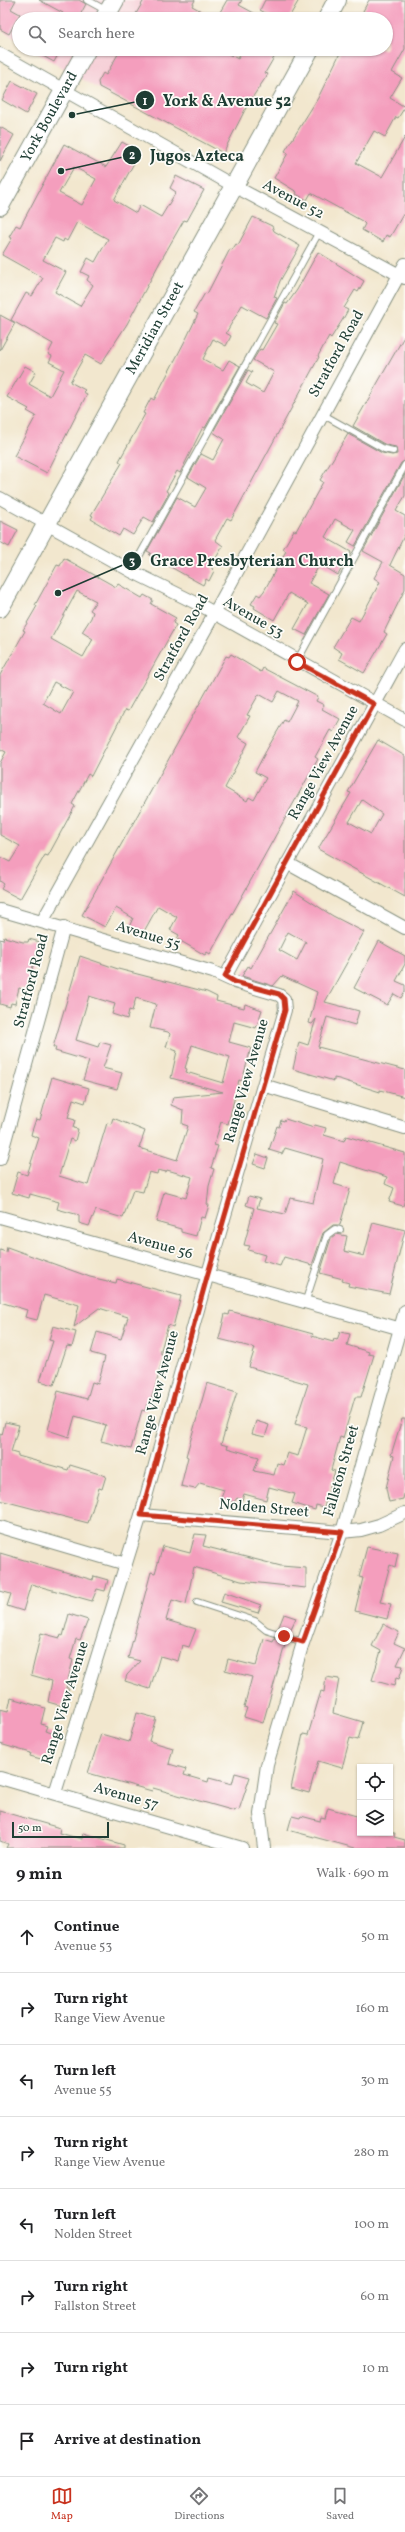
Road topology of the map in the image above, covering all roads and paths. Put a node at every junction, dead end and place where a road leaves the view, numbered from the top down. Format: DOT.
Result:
graph roads {
  1 [pos="87,0"];
  2 [pos="336,1"];
  3 [pos="109,10"];
  4 [pos="330,12"];
  5 [pos="0,54"];
  6 [pos="84,56"];
  7 [pos="306,56"];
  8 [pos="65,90"];
  9 [pos="234,186"];
  10 [pos="0,206"];
  11 [pos="319,232"];
  12 [pos="405,264"];
  13 [pos="402,277"];
  14 [pos="322,414"];
  15 [pos="393,451"];
  16 [pos="405,465"];
  17 [pos="0,498"];
  18 [pos="48,523"];
  19 [pos="131,571"];
  20 [pos="0,608"];
  21 [pos="214,614"];
  22 [pos="405,649"];
  23 [pos="297,662"];
  24 [pos="374,704"];
  25 [pos="405,720"];
  26 [pos="287,863"];
  27 [pos="0,910"];
  28 [pos="42,922"];
  29 [pos="64,927"];
  30 [pos="405,928"];
  31 [pos="225,976"];
  32 [pos="284,999"];
  33 [pos="262,1085"];
  34 [pos="405,1128"];
  35 [pos="0,1159"];
  36 [pos="0,1216"];
  37 [pos="340,1230"];
  38 [pos="207,1277"];
  39 [pos="304,1303"];
  40 [pos="405,1311"];
  41 [pos="402,1330"];
  42 [pos="405,1513"];
  43 [pos="141,1515"];
  44 [pos="0,1527"];
  45 [pos="342,1532"];
  46 [pos="126,1564"];
  47 [pos="197,1602"];
  48 [pos="303,1642"];
  49 [pos="0,1778"];
  50 [pos="56,1793"];
  51 [pos="242,1848"];
  52 [pos="264,1848"];
  1 -- 3 [label="lane"];
  2 -- 4 [label="street"];
  5 -- 8 [label="street, Avenue 52"];
  6 -- 8 [label="street, York Boulevard"];
  7 -- 9 [label="street, Meridian Street"];
  8 -- 9 [label="street, Avenue 52"];
  8 -- 10 [label="street, York Boulevard"];
  9 -- 11 [label="street, Avenue 52"];
  9 -- 18 [label="street, Meridian Street"];
  11 -- 13 [label="street, Avenue 52"];
  11 -- 19 [label="lane"];
  12 -- 13 [label="street, Stratford Road"];
  13 -- 14 [label="street, Stratford Road"];
  14 -- 15 [label="lane"];
  14 -- 21 [label="street, Stratford Road"];
  16 -- 23 [label="lane"];
  17 -- 18 [label="street, Avenue 53"];
  18 -- 19 [label="street, Avenue 53"];
  18 -- 20 [label="street, Meridian Street"];
  19 -- 21 [label="street, Avenue 53"];
  21 -- 23 [label="street, Avenue 53"];
  21 -- 28 [label="street, Stratford Road"];
  22 -- 24 [label="street, Range View Avenue"];
  23 -- 24 [label="street, Avenue 53"];
  24 -- 25 [label="street, Avenue 53"];
  24 -- 26 [label="street, Range View Avenue"];
  26 -- 30 [label="street"];
  26 -- 31 [label="street, Range View Avenue"];
  27 -- 28 [label="street, Avenue 55"];
  28 -- 29 [label="street, Avenue 55"];
  29 -- 31 [label="street, Avenue 55"];
  29 -- 35 [label="street, Stratford Road"];
  31 -- 32 [label="street, Avenue 55"];
  32 -- 33 [label="street, Range View Avenue"];
  33 -- 34 [label="street"];
  33 -- 38 [label="street, Range View Avenue"];
  36 -- 38 [label="street, Avenue 56"];
  37 -- 39 [label="lane"];
  38 -- 39 [label="street, Avenue 56"];
  38 -- 43 [label="street, Range View Avenue"];
  39 -- 41 [label="street, Avenue 56"];
  40 -- 41 [label="street, Fallston Street"];
  41 -- 45 [label="street, Fallston Street"];
  42 -- 45 [label="street, Nolden Street"];
  43 -- 45 [label="street, Nolden Street"];
  43 -- 46 [label="street, Range View Avenue"];
  44 -- 46 [label="street"];
  45 -- 48 [label="street, Fallston Street"];
  46 -- 50 [label="street, Range View Avenue"];
  47 -- 48 [label="lane"];
  48 -- 52 [label="street, Fallston Street"];
  49 -- 50 [label="street, Avenue 57"];
  50 -- 51 [label="street, Avenue 57"];
}
